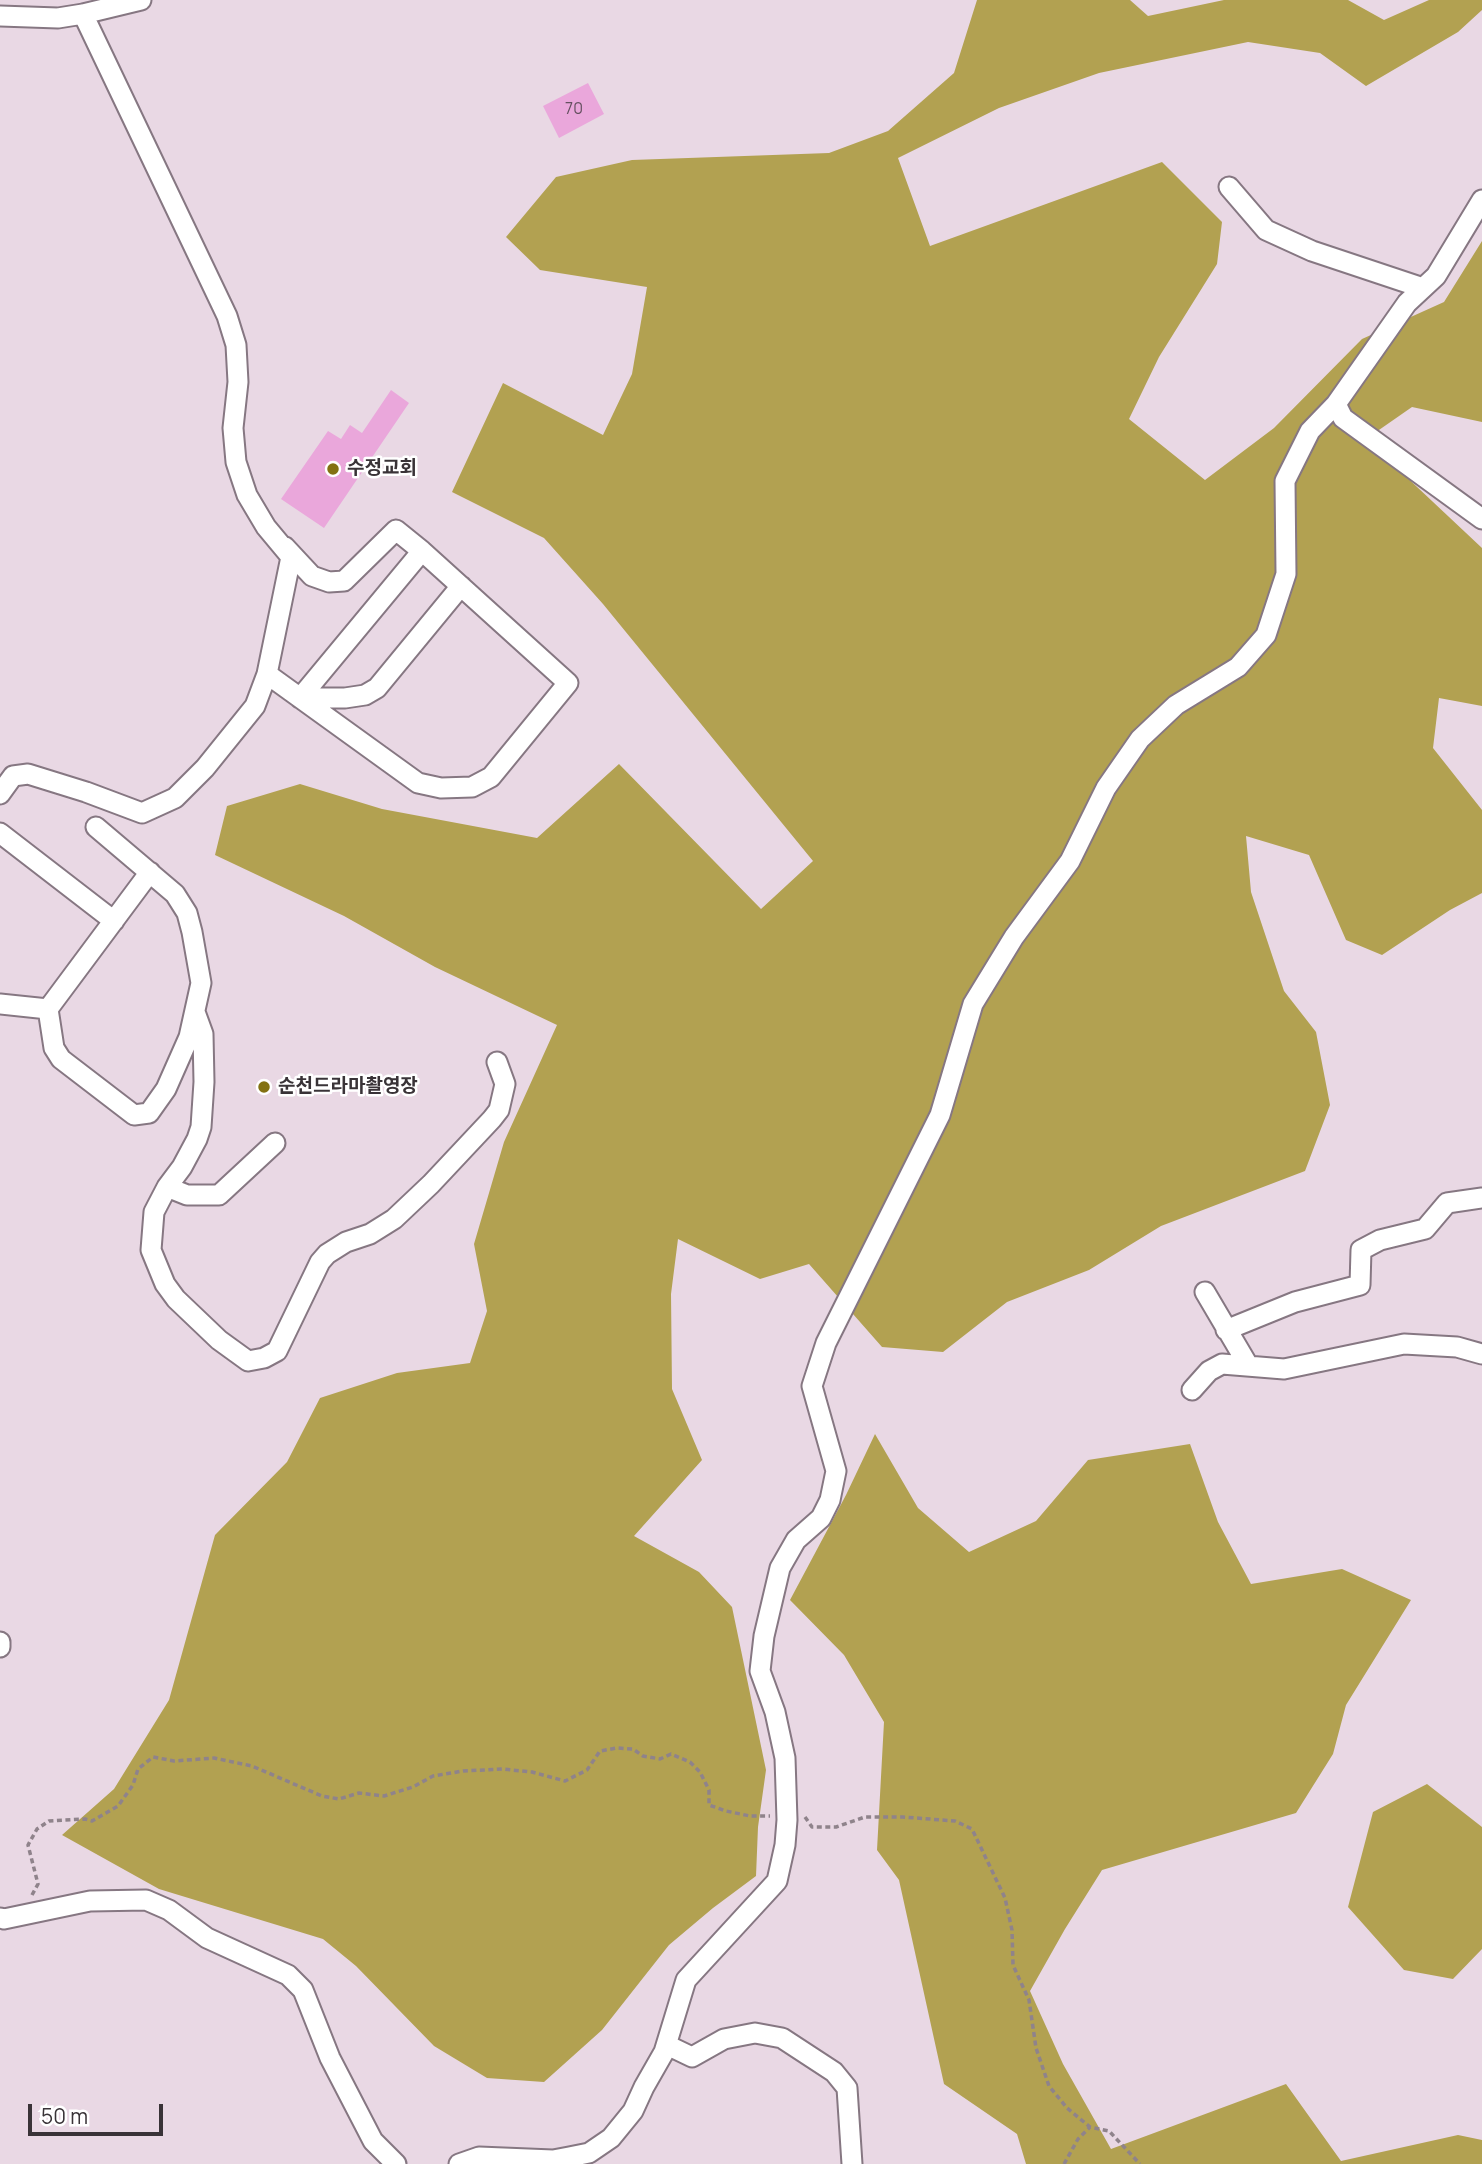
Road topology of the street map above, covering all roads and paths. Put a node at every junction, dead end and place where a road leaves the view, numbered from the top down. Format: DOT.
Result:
graph roads {
  1 [pos="141,0"];
  2 [pos="83,14"];
  3 [pos="0,16"];
  4 [pos="1229,187"];
  5 [pos="1482,201"];
  6 [pos="1423,288"];
  7 [pos="1336,404"];
  8 [pos="1482,519"];
  9 [pos="281,544"];
  10 [pos="422,551"];
  11 [pos="461,586"];
  12 [pos="267,674"];
  13 [pos="300,698"];
  14 [pos="0,794"];
  15 [pos="96,827"];
  16 [pos="0,833"];
  17 [pos="149,873"];
  18 [pos="114,921"];
  19 [pos="0,1004"];
  20 [pos="48,1009"];
  21 [pos="195,1012"];
  22 [pos="497,1062"];
  23 [pos="275,1143"];
  24 [pos="167,1187"];
  25 [pos="1482,1198"];
  26 [pos="1205,1292"];
  27 [pos="1226,1330"];
  28 [pos="1482,1354"];
  29 [pos="1248,1365"];
  30 [pos="1192,1390"];
  31 [pos="787,1820"];
  32 [pos="29,1914"];
  33 [pos="0,1918"];
  34 [pos="667,2045"];
  35 [pos="1090,2127"];
  36 [pos="574,2160"];
  37 [pos="396,2164"];
  38 [pos="458,2164"];
  39 [pos="852,2164"];
  40 [pos="1064,2164"];
  41 [pos="1140,2164"];
  1 -- 2 [label="street"];
  2 -- 3 [label="street"];
  2 -- 9 [label="street"];
  4 -- 6 [label="street"];
  5 -- 6 [label="street"];
  6 -- 7 [label="street"];
  7 -- 8 [label="street"];
  7 -- 31 [label="street"];
  9 -- 10 [label="street"];
  9 -- 12 [label="street"];
  10 -- 11 [label="street"];
  10 -- 13 [label="street"];
  11 -- 13 [label="street"];
  11 -- 13 [label="street"];
  12 -- 13 [label="street"];
  12 -- 14 [label="street"];
  15 -- 17 [label="street"];
  16 -- 18 [label="street"];
  17 -- 18 [label="street"];
  17 -- 21 [label="street"];
  18 -- 20 [label="street"];
  19 -- 20 [label="street"];
  20 -- 21 [label="street"];
  21 -- 24 [label="street"];
  22 -- 24 [label="street"];
  23 -- 24 [label="street"];
  25 -- 27 [label="street"];
  26 -- 27 [label="street"];
  27 -- 29 [label="street"];
  28 -- 29 [label="street"];
  29 -- 30 [label="street"];
  31 -- 32 [label="path"];
  31 -- 34 [label="street"];
  31 -- 35 [label="path"];
  32 -- 33 [label="street"];
  32 -- 37 [label="street"];
  34 -- 36 [label="street"];
  34 -- 39 [label="street"];
  35 -- 40 [label="path"];
  35 -- 41 [label="path"];
  36 -- 38 [label="street"];
}
